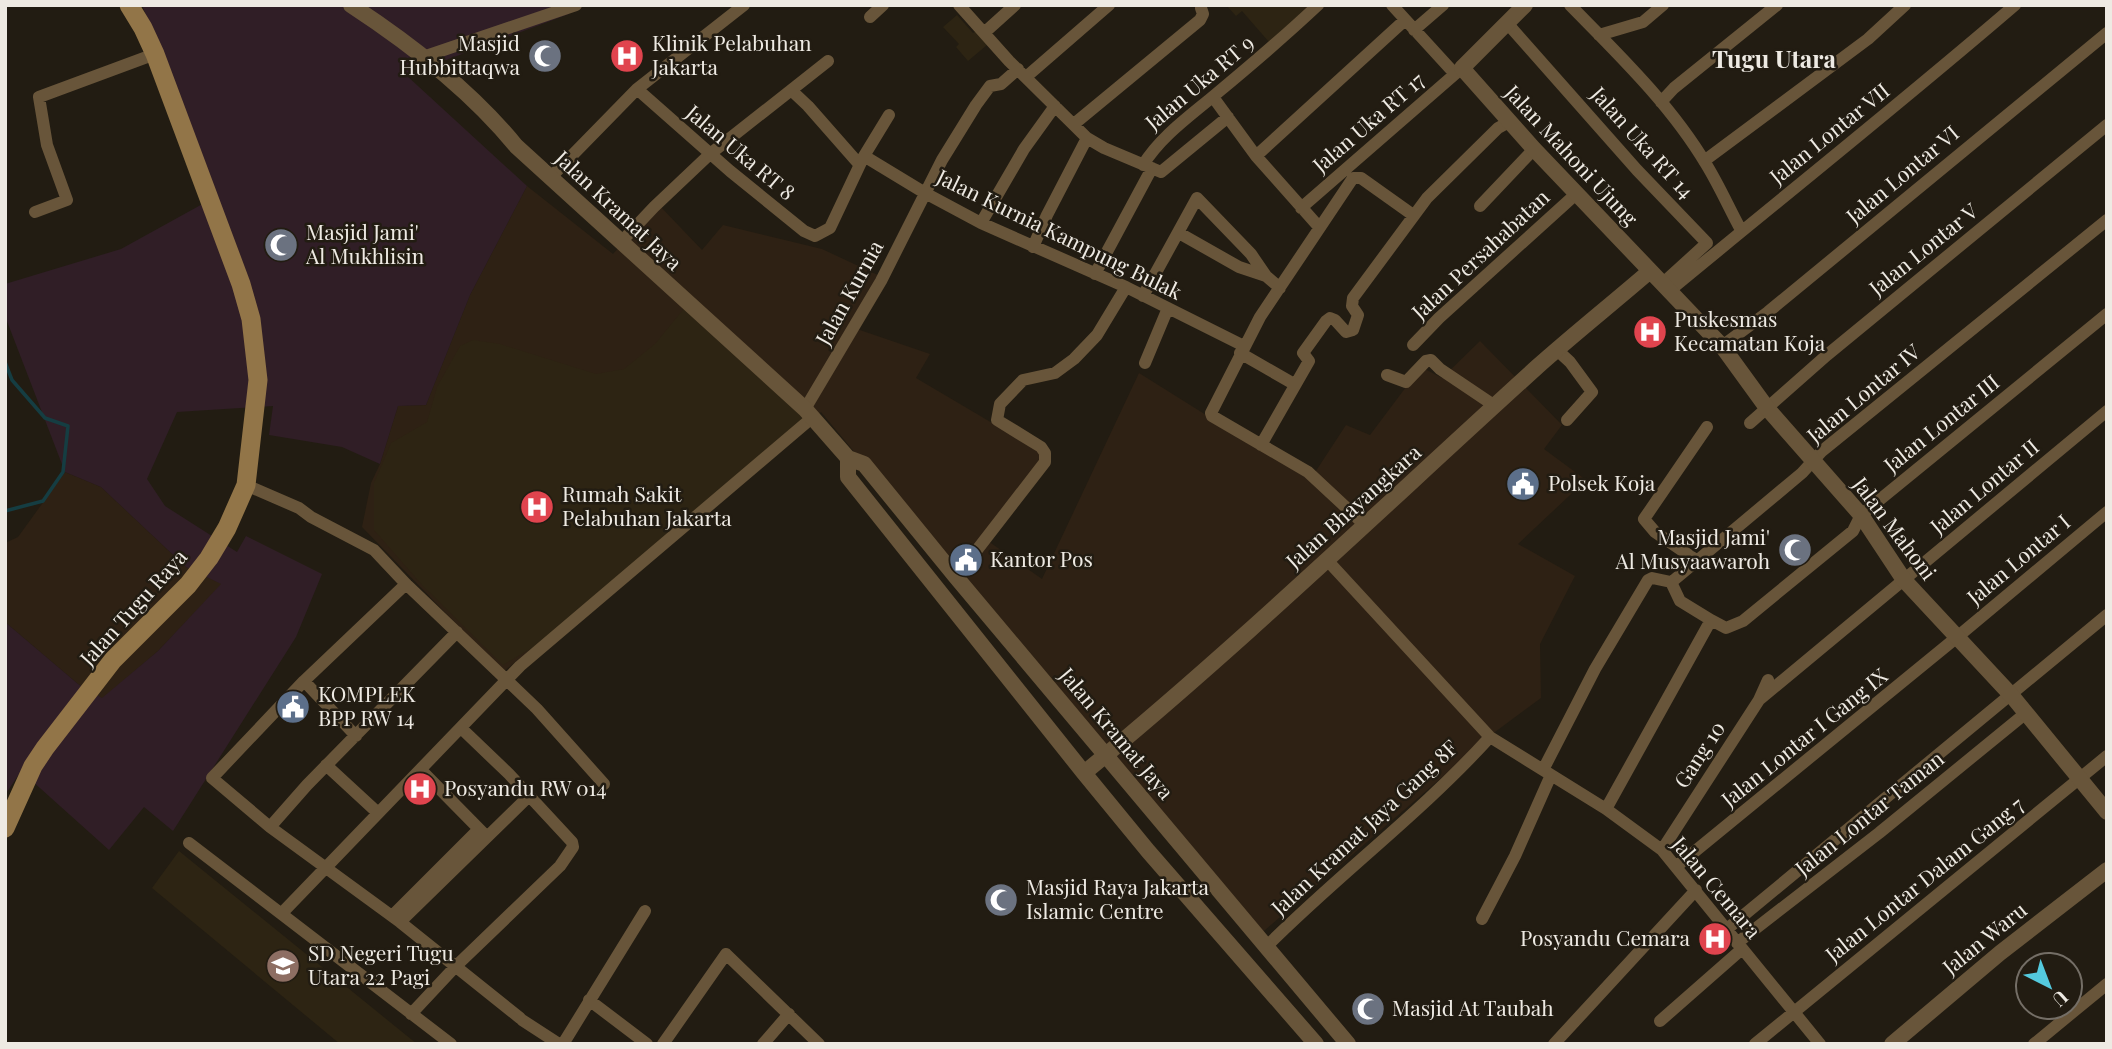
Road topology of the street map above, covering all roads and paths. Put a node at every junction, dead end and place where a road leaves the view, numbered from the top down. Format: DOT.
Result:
graph roads {
  1 [pos="129,5"];
  2 [pos="351,5"];
  3 [pos="744,5"];
  4 [pos="883,5"];
  5 [pos="958,5"];
  6 [pos="1015,5"];
  7 [pos="1109,5"];
  8 [pos="1318,5"];
  9 [pos="1392,5"];
  10 [pos="1443,5"];
  11 [pos="1525,5"];
  12 [pos="1570,5"];
  13 [pos="1663,5"];
  14 [pos="1777,5"];
  15 [pos="1905,5"];
  16 [pos="2015,5"];
  17 [pos="571,6"];
  18 [pos="1202,6"];
  19 [pos="870,17"];
  20 [pos="1507,23"];
  21 [pos="1410,25"];
  22 [pos="984,33"];
  23 [pos="2107,33"];
  24 [pos="1599,35"];
  25 [pos="155,54"];
  26 [pos="423,57"];
  27 [pos="828,61"];
  28 [pos="1459,71"];
  29 [pos="1022,73"];
  30 [pos="637,89"];
  31 [pos="791,90"];
  32 [pos="1213,97"];
  33 [pos="1661,102"];
  34 [pos="1055,106"];
  35 [pos="889,115"];
  36 [pos="1228,117"];
  37 [pos="1509,122"];
  38 [pos="1074,124"];
  39 [pos="2107,125"];
  40 [pos="1087,138"];
  41 [pos="1534,149"];
  42 [pos="710,154"];
  43 [pos="1256,156"];
  44 [pos="862,160"];
  45 [pos="1704,161"];
  46 [pos="1147,166"];
  47 [pos="551,177"];
  48 [pos="925,193"];
  49 [pos="1576,194"];
  50 [pos="1480,206"];
  51 [pos="1301,208"];
  52 [pos="35,212"];
  53 [pos="1413,215"];
  54 [pos="2107,220"];
  55 [pos="981,223"];
  56 [pos="1319,226"];
  57 [pos="1741,230"];
  58 [pos="1179,233"];
  59 [pos="622,241"];
  60 [pos="1033,247"];
  61 [pos="1650,271"];
  62 [pos="1096,274"];
  63 [pos="1266,276"];
  64 [pos="1126,287"];
  65 [pos="1280,288"];
  66 [pos="1665,288"];
  67 [pos="1143,296"];
  68 [pos="1168,308"];
  69 [pos="2107,314"];
  70 [pos="1413,345"];
  71 [pos="1722,346"];
  72 [pos="1242,350"];
  73 [pos="1557,350"];
  74 [pos="1145,363"];
  75 [pos="1387,375"];
  76 [pos="1294,384"];
  77 [pos="1495,406"];
  78 [pos="1767,408"];
  79 [pos="2107,411"];
  80 [pos="809,413"];
  81 [pos="1567,420"];
  82 [pos="1750,424"];
  83 [pos="1707,427"];
  84 [pos="1261,445"];
  85 [pos="848,458"];
  86 [pos="1814,461"];
  87 [pos="246,485"];
  88 [pos="2107,512"];
  89 [pos="1861,515"];
  90 [pos="1366,526"];
  91 [pos="1327,560"];
  92 [pos="1696,560"];
  93 [pos="956,577"];
  94 [pos="1903,580"];
  95 [pos="1671,582"];
  96 [pos="406,584"];
  97 [pos="2107,615"];
  98 [pos="1711,620"];
  99 [pos="457,632"];
  100 [pos="1956,638"];
  101 [pos="506,680"];
  102 [pos="1768,680"];
  103 [pos="304,681"];
  104 [pos="2012,696"];
  105 [pos="1759,700"];
  106 [pos="2026,713"];
  107 [pos="461,728"];
  108 [pos="356,736"];
  109 [pos="1490,737"];
  110 [pos="1106,755"];
  111 [pos="2107,756"];
  112 [pos="326,765"];
  113 [pos="421,770"];
  114 [pos="1547,772"];
  115 [pos="1084,773"];
  116 [pos="2079,779"];
  117 [pos="604,784"];
  118 [pos="528,795"];
  119 [pos="1606,809"];
  120 [pos="2107,812"];
  121 [pos="378,813"];
  122 [pos="270,827"];
  123 [pos="5,828"];
  124 [pos="483,833"];
  125 [pos="189,843"];
  126 [pos="1662,850"];
  127 [pos="326,866"];
  128 [pos="1677,866"];
  129 [pos="2107,870"];
  130 [pos="1696,890"];
  131 [pos="645,911"];
  132 [pos="282,913"];
  133 [pos="396,919"];
  134 [pos="1482,919"];
  135 [pos="1727,929"];
  136 [pos="1267,946"];
  137 [pos="1740,946"];
  138 [pos="454,967"];
  139 [pos="2107,984"];
  140 [pos="589,1000"];
  141 [pos="1794,1012"];
  142 [pos="411,1014"];
  143 [pos="789,1014"];
  144 [pos="1660,1021"];
  145 [pos="451,1044"];
  146 [pos="561,1044"];
  147 [pos="647,1044"];
  148 [pos="663,1044"];
  149 [pos="763,1044"];
  150 [pos="819,1044"];
  151 [pos="1316,1044"];
  152 [pos="1348,1044"];
  153 [pos="1554,1044"];
  154 [pos="1755,1044"];
  155 [pos="1820,1044"];
  156 [pos="1892,1044"];
  157 [pos="2034,1044"];
  1 -- 25 [label="main road, Jalan Tugu Raya"];
  2 -- 26 [label="street, Jalan Kramat Jaya"];
  3 -- 30 [label="street"];
  4 -- 19 [label="street"];
  5 -- 22 [label="street"];
  6 -- 22 [label="street"];
  7 -- 29 [label="street, Jalan Kurnia"];
  8 -- 32 [label="street, Jalan Uka RT 9"];
  9 -- 21 [label="street, Jalan Mahoni Ujung"];
  10 -- 21 [label="street"];
  11 -- 20 [label="street"];
  12 -- 24 [label="street"];
  13 -- 24 [label="street"];
  14 -- 33 [label="street"];
  15 -- 45 [label="street"];
  16 -- 57 [label="street, Jalan Lontar VII"];
  17 -- 26 [label="street"];
  18 -- 38 [label="street"];
  20 -- 28 [label="street"];
  20 -- 66 [label="street, Jalan Uka RT 14"];
  21 -- 28 [label="street, Jalan Mahoni Ujung"];
  21 -- 43 [label="street"];
  22 -- 29 [label="street"];
  23 -- 71 [label="street, Jalan Lontar VI"];
  24 -- 33 [label="street"];
  25 -- 52 [label="street"];
  25 -- 87 [label="main road, Jalan Tugu Raya"];
  26 -- 47 [label="street, Jalan Kramat Jaya"];
  27 -- 31 [label="street"];
  28 -- 37 [label="street, Jalan Mahoni Ujung"];
  28 -- 51 [label="street, Jalan Uka RT 17"];
  29 -- 34 [label="street"];
  29 -- 48 [label="street, Jalan Kurnia"];
  30 -- 42 [label="street, Jalan Uka RT 8"];
  30 -- 47 [label="street"];
  31 -- 42 [label="street"];
  31 -- 44 [label="street, Jalan Kurnia Kampung Bulak"];
  32 -- 36 [label="street"];
  32 -- 46 [label="street, Jalan Uka RT 9"];
  33 -- 45 [label="street"];
  34 -- 38 [label="street"];
  34 -- 55 [label="street"];
  35 -- 44 [label="street"];
  36 -- 43 [label="street"];
  36 -- 46 [label="street"];
  37 -- 41 [label="street, Jalan Mahoni Ujung"];
  37 -- 53 [label="street"];
  38 -- 40 [label="street"];
  39 -- 78 [label="street, Jalan Lontar V"];
  40 -- 46 [label="street"];
  40 -- 60 [label="street"];
  41 -- 49 [label="street, Jalan Mahoni Ujung"];
  41 -- 50 [label="street"];
  42 -- 44 [label="street, Jalan Uka RT 8"];
  42 -- 59 [label="street"];
  43 -- 51 [label="street"];
  44 -- 48 [label="street, Jalan Kurnia Kampung Bulak"];
  45 -- 57 [label="street"];
  46 -- 62 [label="street, Jalan Uka RT 9"];
  47 -- 59 [label="street, Jalan Kramat Jaya"];
  48 -- 55 [label="street, Jalan Kurnia Kampung Bulak"];
  48 -- 80 [label="street, Jalan Kurnia"];
  49 -- 61 [label="street, Jalan Mahoni Ujung"];
  49 -- 70 [label="street, Jalan Persahabatan"];
  51 -- 56 [label="street"];
  53 -- 56 [label="street"];
  53 -- 76 [label="street"];
  54 -- 86 [label="street, Jalan Lontar IV"];
  55 -- 60 [label="street, Jalan Kurnia Kampung Bulak"];
  56 -- 65 [label="street"];
  57 -- 66 [label="street, Jalan Lontar VII"];
  58 -- 63 [label="street"];
  58 -- 63 [label="street"];
  58 -- 67 [label="street"];
  59 -- 80 [label="street, Jalan Kramat Jaya"];
  60 -- 62 [label="street, Jalan Kurnia Kampung Bulak"];
  61 -- 66 [label="street, Jalan Mahoni"];
  61 -- 73 [label="street, Jalan Bhayangkara"];
  62 -- 64 [label="street, Jalan Kurnia Kampung Bulak"];
  63 -- 65 [label="street"];
  64 -- 67 [label="street, Jalan Kurnia Kampung Bulak"];
  64 -- 93 [label="street"];
  65 -- 72 [label="street"];
  66 -- 71 [label="street, Jalan Mahoni"];
  67 -- 68 [label="street, Jalan Kurnia Kampung Bulak"];
  68 -- 72 [label="street, Jalan Kurnia Kampung Bulak"];
  68 -- 74 [label="street"];
  69 -- 89 [label="street, Jalan Lontar III"];
  71 -- 78 [label="street, Jalan Mahoni"];
  72 -- 76 [label="street, Jalan Kurnia Kampung Bulak"];
  72 -- 84 [label="street"];
  73 -- 77 [label="street, Jalan Bhayangkara"];
  73 -- 81 [label="street"];
  75 -- 77 [label="street"];
  76 -- 84 [label="street"];
  77 -- 90 [label="street, Jalan Bhayangkara"];
  78 -- 82 [label="street, Jalan Lontar V"];
  78 -- 86 [label="street, Jalan Mahoni"];
  79 -- 94 [label="street, Jalan Lontar II"];
  80 -- 85 [label="street, Jalan Kramat Jaya"];
  80 -- 101 [label="street, Jalan Kurnia"];
  83 -- 92 [label="street"];
  84 -- 90 [label="street"];
  85 -- 93 [label="street, Jalan Kramat Jaya"];
  85 -- 115 [label="street, Jalan Kramat Jaya"];
  86 -- 89 [label="street, Jalan Mahoni"];
  86 -- 92 [label="street, Jalan Lontar IV"];
  87 -- 96 [label="street"];
  87 -- 123 [label="main road, Jalan Tugu Raya"];
  88 -- 100 [label="street, Jalan Lontar I"];
  89 -- 94 [label="street, Jalan Mahoni"];
  89 -- 98 [label="street, Jalan Lontar III"];
  90 -- 91 [label="street, Jalan Bhayangkara"];
  91 -- 109 [label="street, Jalan Cemara"];
  91 -- 110 [label="street, Jalan Bhayangkara"];
  92 -- 95 [label="street, Jalan Lontar IV"];
  93 -- 110 [label="street, Jalan Kramat Jaya"];
  94 -- 100 [label="street, Jalan Mahoni"];
  94 -- 105 [label="street, Jalan Lontar II"];
  95 -- 98 [label="street"];
  95 -- 114 [label="street"];
  96 -- 99 [label="street"];
  96 -- 103 [label="street"];
  97 -- 104 [label="street, Jalan Lontar Taman"];
  98 -- 119 [label="street"];
  99 -- 101 [label="street"];
  99 -- 108 [label="street"];
  100 -- 104 [label="street, Jalan Mahoni"];
  100 -- 128 [label="street, Jalan Lontar I Gang IX"];
  101 -- 107 [label="street, Jalan Kurnia"];
  101 -- 117 [label="street"];
  102 -- 105 [label="street, Gang 10"];
  103 -- 108 [label="street"];
  103 -- 122 [label="street"];
  104 -- 106 [label="street, Jalan Mahoni"];
  104 -- 135 [label="street, Jalan Lontar Taman"];
  105 -- 126 [label="street, Gang 10"];
  106 -- 116 [label="street, Jalan Mahoni"];
  106 -- 137 [label="street, Jalan Lontar Taman"];
  107 -- 113 [label="street, Jalan Kurnia"];
  107 -- 118 [label="street"];
  108 -- 112 [label="street"];
  109 -- 114 [label="street, Jalan Cemara"];
  109 -- 136 [label="street, Jalan Kramat Jaya Gang 8F"];
  110 -- 115 [label="street, Jalan Bhayangkara"];
  110 -- 136 [label="street, Jalan Kramat Jaya"];
  111 -- 116 [label="street, Jalan Lontar Dalam Gang 7"];
  112 -- 121 [label="street"];
  112 -- 122 [label="street"];
  113 -- 121 [label="street, Jalan Kurnia"];
  113 -- 124 [label="street"];
  114 -- 119 [label="street, Jalan Cemara"];
  114 -- 134 [label="street"];
  115 -- 151 [label="street, Jalan Kramat Jaya"];
  116 -- 120 [label="street, Jalan Mahoni"];
  116 -- 141 [label="street, Jalan Lontar Dalam Gang 7"];
  118 -- 124 [label="street"];
  118 -- 138 [label="street"];
  119 -- 126 [label="street, Jalan Cemara"];
  121 -- 127 [label="street, Jalan Kurnia"];
  122 -- 127 [label="street"];
  124 -- 133 [label="street"];
  125 -- 132 [label="street"];
  126 -- 128 [label="street, Jalan Cemara"];
  127 -- 132 [label="street, Jalan Kurnia"];
  127 -- 133 [label="street"];
  128 -- 130 [label="street, Jalan Cemara"];
  129 -- 156 [label="street, Jalan Waru"];
  130 -- 135 [label="street, Jalan Cemara"];
  130 -- 153 [label="street"];
  131 -- 140 [label="street"];
  132 -- 142 [label="street"];
  133 -- 138 [label="street"];
  135 -- 137 [label="street, Jalan Cemara"];
  136 -- 152 [label="street, Jalan Kramat Jaya"];
  137 -- 141 [label="street, Jalan Cemara"];
  137 -- 144 [label="street, Jalan Lontar Taman"];
  138 -- 142 [label="street"];
  138 -- 146 [label="street"];
  139 -- 157 [label="street"];
  140 -- 146 [label="street"];
  140 -- 147 [label="street"];
  141 -- 154 [label="street, Jalan Lontar Dalam Gang 7"];
  141 -- 155 [label="street, Jalan Cemara"];
  142 -- 145 [label="street"];
  143 -- 148 [label="street"];
  143 -- 149 [label="street"];
  143 -- 150 [label="street"];
}
